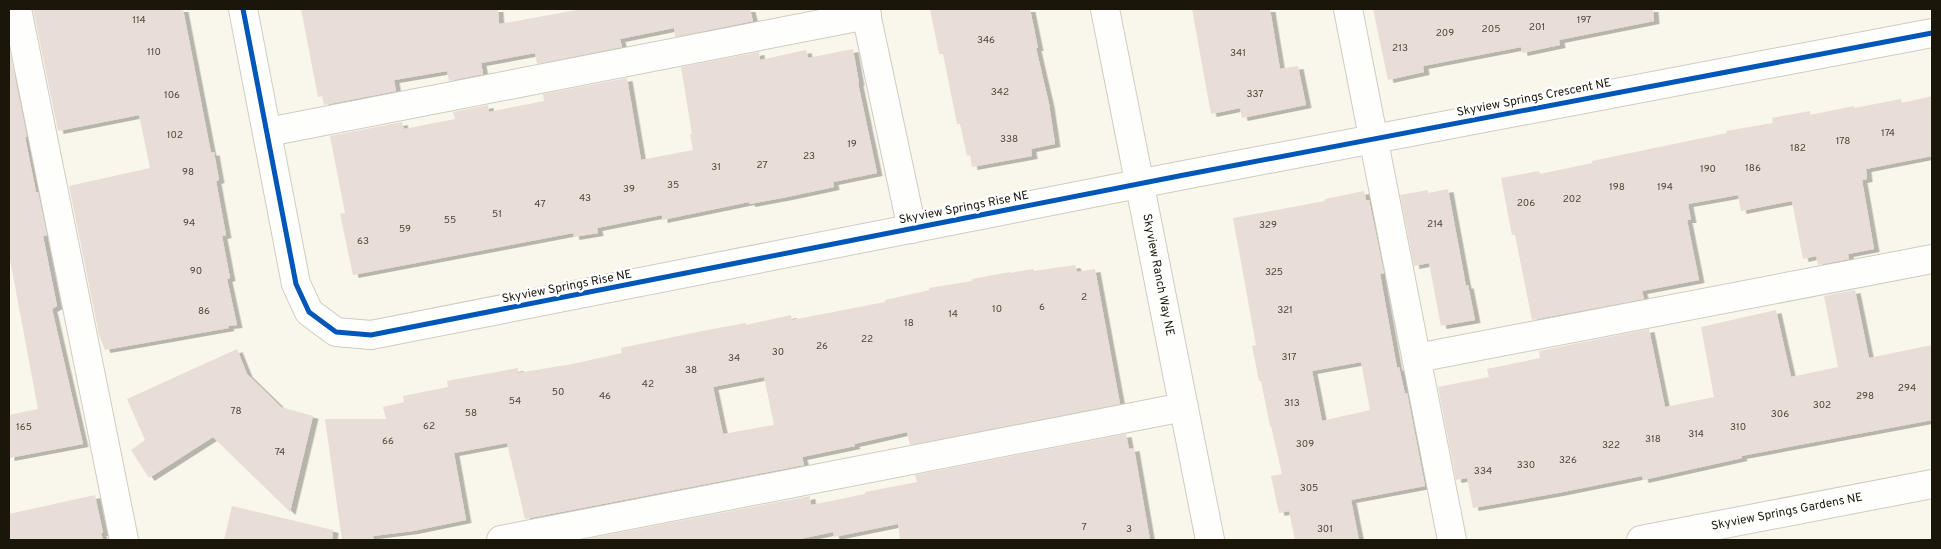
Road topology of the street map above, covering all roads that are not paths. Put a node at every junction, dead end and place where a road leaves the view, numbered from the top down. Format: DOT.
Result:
graph roads {
  1 [pos="17,9"];
  2 [pos="243,9"];
  3 [pos="1105,9"];
  4 [pos="1348,9"];
  5 [pos="866,12"];
  6 [pos="1932,33"];
  7 [pos="268,132"];
  8 [pos="1373,139"];
  9 [pos="1139,183"];
  10 [pos="912,229"];
  11 [pos="1932,259"];
  12 [pos="1417,358"];
  13 [pos="1184,407"];
  14 [pos="1932,484"];
  15 [pos="124,540"];
  16 [pos="501,540"];
  17 [pos="1210,540"];
  18 [pos="1452,540"];
  19 [pos="1641,540"];
  1 -- 15 [label="street"];
  2 -- 7 [label="street, Skyview Springs Rise NE"];
  3 -- 9 [label="street, Skyview Ranch Way NE"];
  4 -- 8 [label="street"];
  5 -- 7 [label="street"];
  5 -- 10 [label="street"];
  6 -- 8 [label="street, Skyview Springs Crescent NE"];
  7 -- 10 [label="street, Skyview Springs Rise NE"];
  8 -- 9 [label="street, Skyview Springs Crescent NE"];
  8 -- 12 [label="street"];
  9 -- 10 [label="street, Skyview Springs Rise NE"];
  9 -- 13 [label="street, Skyview Ranch Way NE"];
  11 -- 12 [label="street"];
  12 -- 18 [label="street"];
  13 -- 16 [label="street"];
  13 -- 17 [label="street, Skyview Ranch Way NE"];
  14 -- 19 [label="street, Skyview Springs Gardens NE"];
}
